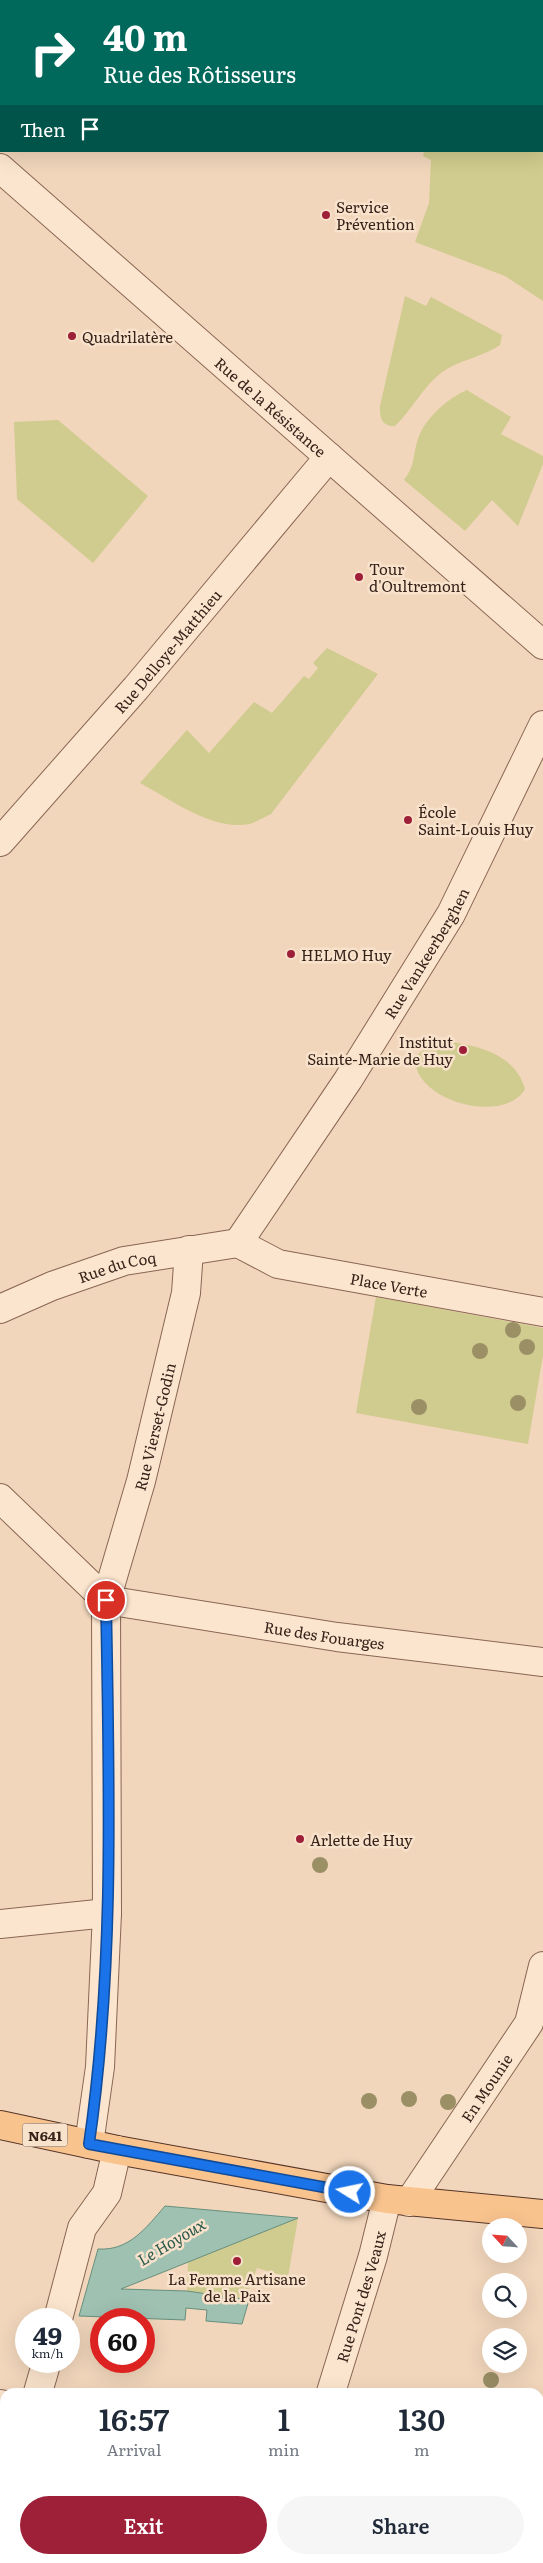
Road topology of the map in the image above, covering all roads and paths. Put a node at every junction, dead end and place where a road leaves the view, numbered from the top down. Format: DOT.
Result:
graph roads {
  1 [pos="0,168"];
  2 [pos="329,457"];
  3 [pos="543,644"];
  4 [pos="543,725"];
  5 [pos="0,842"];
  6 [pos="238,1243"];
  7 [pos="189,1250"];
  8 [pos="0,1309"];
  9 [pos="543,1312"];
  10 [pos="0,1498"];
  11 [pos="106,1600"];
  12 [pos="543,1662"];
  13 [pos="107,1914"];
  14 [pos="0,1924"];
  15 [pos="543,1966"];
  16 [pos="0,2125"];
  17 [pos="89,2144"];
  18 [pos="117,2150"];
  19 [pos="398,2200"];
  20 [pos="543,2214"];
  21 [pos="61,2308"];
  22 [pos="44,2373"];
  23 [pos="39,2388"];
  24 [pos="332,2388"];
  1 -- 2 [label="street, Rue de la Résistance"];
  2 -- 3 [label="street, Rue de la Résistance"];
  2 -- 5 [label="street, Rue Delloye-Matthieu"];
  4 -- 6 [label="street, Rue Vankeerberghen"];
  6 -- 7 [label="street, Rue du Coq"];
  6 -- 9 [label="street, Place Verte"];
  7 -- 8 [label="street, Rue du Coq"];
  7 -- 11 [label="street, Rue Vierset-Godin"];
  10 -- 11 [label="street"];
  11 -- 12 [label="street, Rue des Fouarges"];
  11 -- 13 [label="street, Rue Vierset-Godin"];
  13 -- 14 [label="street"];
  13 -- 17 [label="street, Rue Vierset-Godin"];
  15 -- 19 [label="street, En Mounie"];
  16 -- 17 [label="main road, N641"];
  17 -- 18 [label="main road"];
  18 -- 19 [label="main road"];
  18 -- 21 [label="street"];
  19 -- 20 [label="main road"];
  19 -- 24 [label="street, Rue Pont des Veaux"];
  22 -- 23 [label="street"];
}
